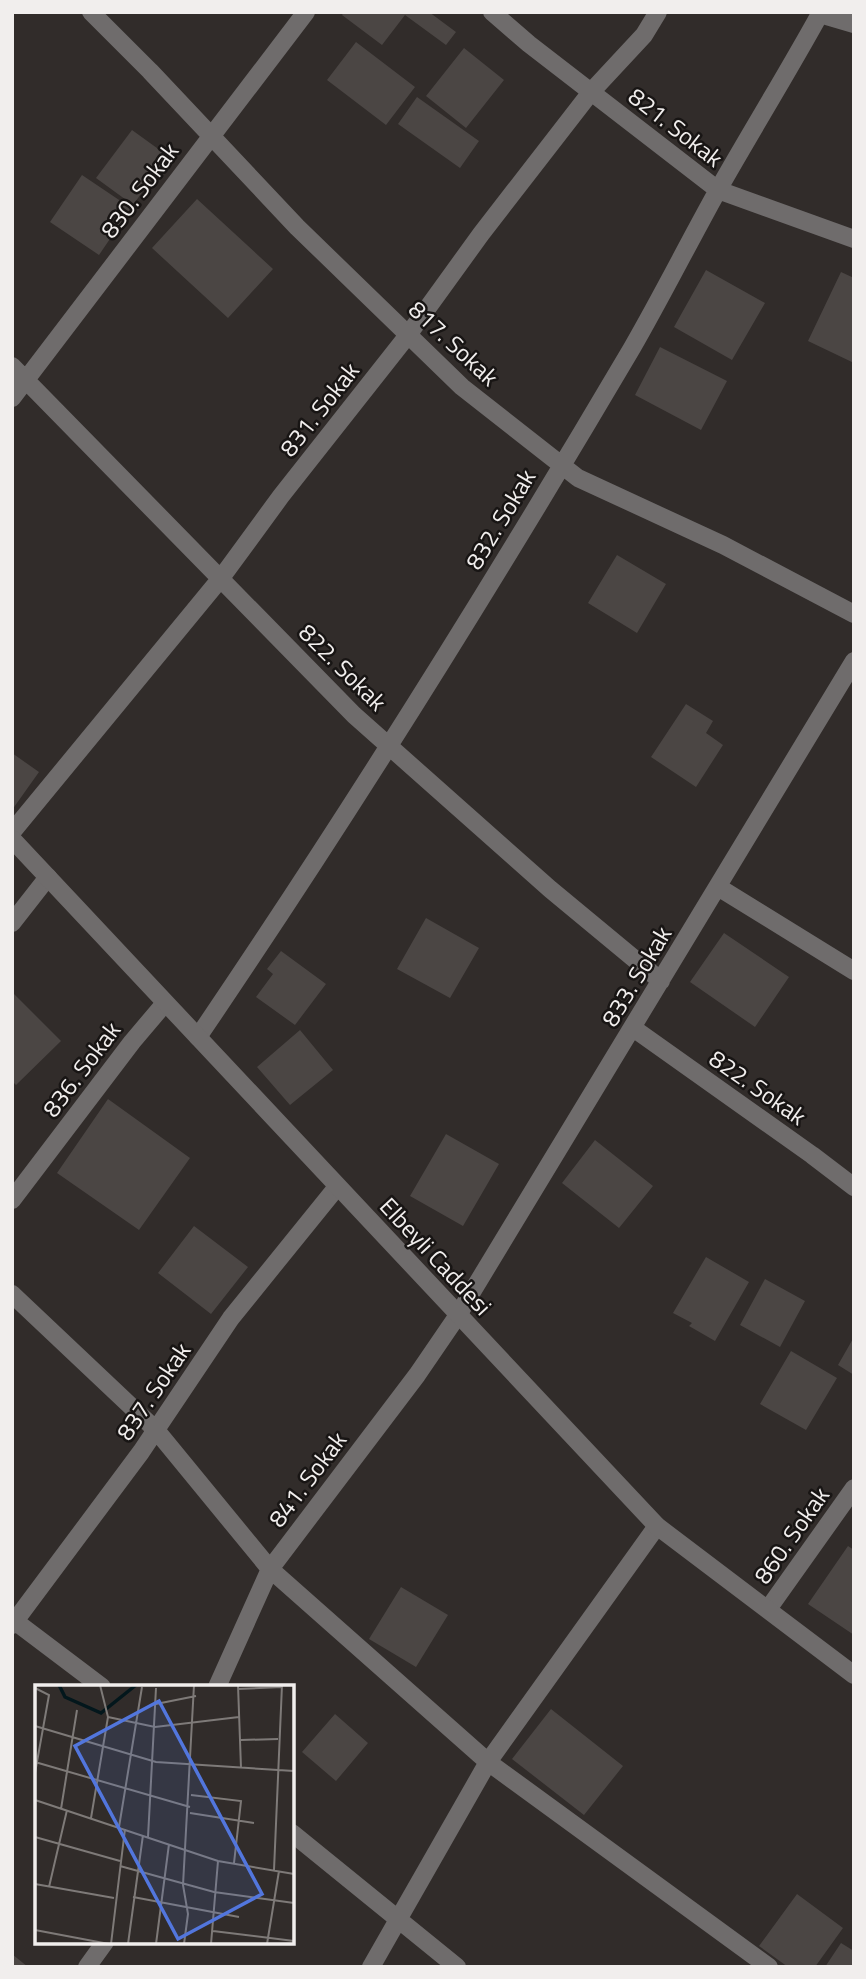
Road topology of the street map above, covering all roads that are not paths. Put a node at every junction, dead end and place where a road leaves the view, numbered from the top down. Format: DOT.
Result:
graph roads {
  1 [pos="91,12"];
  2 [pos="306,12"];
  3 [pos="492,12"];
  4 [pos="658,12"];
  5 [pos="821,13"];
  6 [pos="854,24"];
  7 [pos="591,92"];
  8 [pos="211,136"];
  9 [pos="718,191"];
  10 [pos="854,239"];
  11 [pos="408,335"];
  12 [pos="12,366"];
  13 [pos="26,380"];
  14 [pos="12,398"];
  15 [pos="561,465"];
  16 [pos="220,578"];
  17 [pos="854,614"];
  18 [pos="854,661"];
  19 [pos="390,746"];
  20 [pos="12,832"];
  21 [pos="12,839"];
  22 [pos="48,877"];
  23 [pos="718,887"];
  24 [pos="12,923"];
  25 [pos="854,971"];
  26 [pos="662,981"];
  27 [pos="165,1003"];
  28 [pos="633,1028"];
  29 [pos="198,1037"];
  30 [pos="337,1187"];
  31 [pos="854,1187"];
  32 [pos="12,1200"];
  33 [pos="12,1294"];
  34 [pos="458,1315"];
  35 [pos="156,1430"];
  36 [pos="854,1489"];
  37 [pos="657,1526"];
  38 [pos="270,1569"];
  39 [pos="768,1609"];
  40 [pos="13,1622"];
  41 [pos="854,1675"];
  42 [pos="99,1685"];
  43 [pos="218,1685"];
  44 [pos="488,1762"];
  45 [pos="294,1835"];
  46 [pos="398,1918"];
  47 [pos="104,1944"];
  48 [pos="87,1967"];
  49 [pos="371,1967"];
  50 [pos="457,1967"];
  51 [pos="769,1967"];
  1 -- 8 [label="street, 817. Sokak"];
  2 -- 8 [label="street, 830. Sokak"];
  3 -- 7 [label="street, 821. Sokak"];
  4 -- 7 [label="street, 831. Sokak"];
  5 -- 6 [label="street"];
  5 -- 9 [label="street, 832. Sokak"];
  7 -- 9 [label="street, 821. Sokak"];
  7 -- 11 [label="street, 831. Sokak"];
  8 -- 11 [label="street, 817. Sokak"];
  8 -- 13 [label="street, 830. Sokak"];
  9 -- 10 [label="street, 821. Sokak"];
  9 -- 15 [label="street, 832. Sokak"];
  11 -- 15 [label="street, 817. Sokak"];
  11 -- 16 [label="street, 831. Sokak"];
  12 -- 13 [label="street, 822. Sokak"];
  13 -- 14 [label="street, 830. Sokak"];
  13 -- 16 [label="street, 822. Sokak"];
  15 -- 17 [label="street, 817. Sokak"];
  15 -- 19 [label="street, 832. Sokak"];
  16 -- 19 [label="street, 822. Sokak"];
  16 -- 20 [label="street, 831. Sokak"];
  18 -- 23 [label="street, 833. Sokak"];
  19 -- 26 [label="street, 822. Sokak"];
  19 -- 29 [label="street, 832. Sokak"];
  21 -- 22 [label="street, Elbeyli Caddesi"];
  22 -- 24 [label="street"];
  22 -- 27 [label="street, Elbeyli Caddesi"];
  23 -- 25 [label="street"];
  23 -- 26 [label="street, 833. Sokak"];
  26 -- 28 [label="street, 833. Sokak"];
  27 -- 29 [label="street, Elbeyli Caddesi"];
  27 -- 32 [label="street, 836. Sokak"];
  28 -- 31 [label="street, 822. Sokak"];
  28 -- 34 [label="street, 833. Sokak"];
  29 -- 30 [label="street, Elbeyli Caddesi"];
  30 -- 34 [label="street, Elbeyli Caddesi"];
  30 -- 35 [label="street, 837. Sokak"];
  33 -- 35 [label="street"];
  34 -- 37 [label="street, Elbeyli Caddesi"];
  34 -- 38 [label="street, 841. Sokak"];
  35 -- 38 [label="street"];
  35 -- 40 [label="street, 837. Sokak"];
  36 -- 39 [label="street, 860. Sokak"];
  37 -- 39 [label="street, Elbeyli Caddesi"];
  37 -- 44 [label="street"];
  38 -- 43 [label="street, 841. Sokak"];
  38 -- 44 [label="street"];
  39 -- 41 [label="street, Elbeyli Caddesi"];
  40 -- 42 [label="street"];
  44 -- 46 [label="street"];
  44 -- 51 [label="street"];
  45 -- 46 [label="street"];
  46 -- 49 [label="street"];
  46 -- 50 [label="street"];
  47 -- 48 [label="street"];
}
